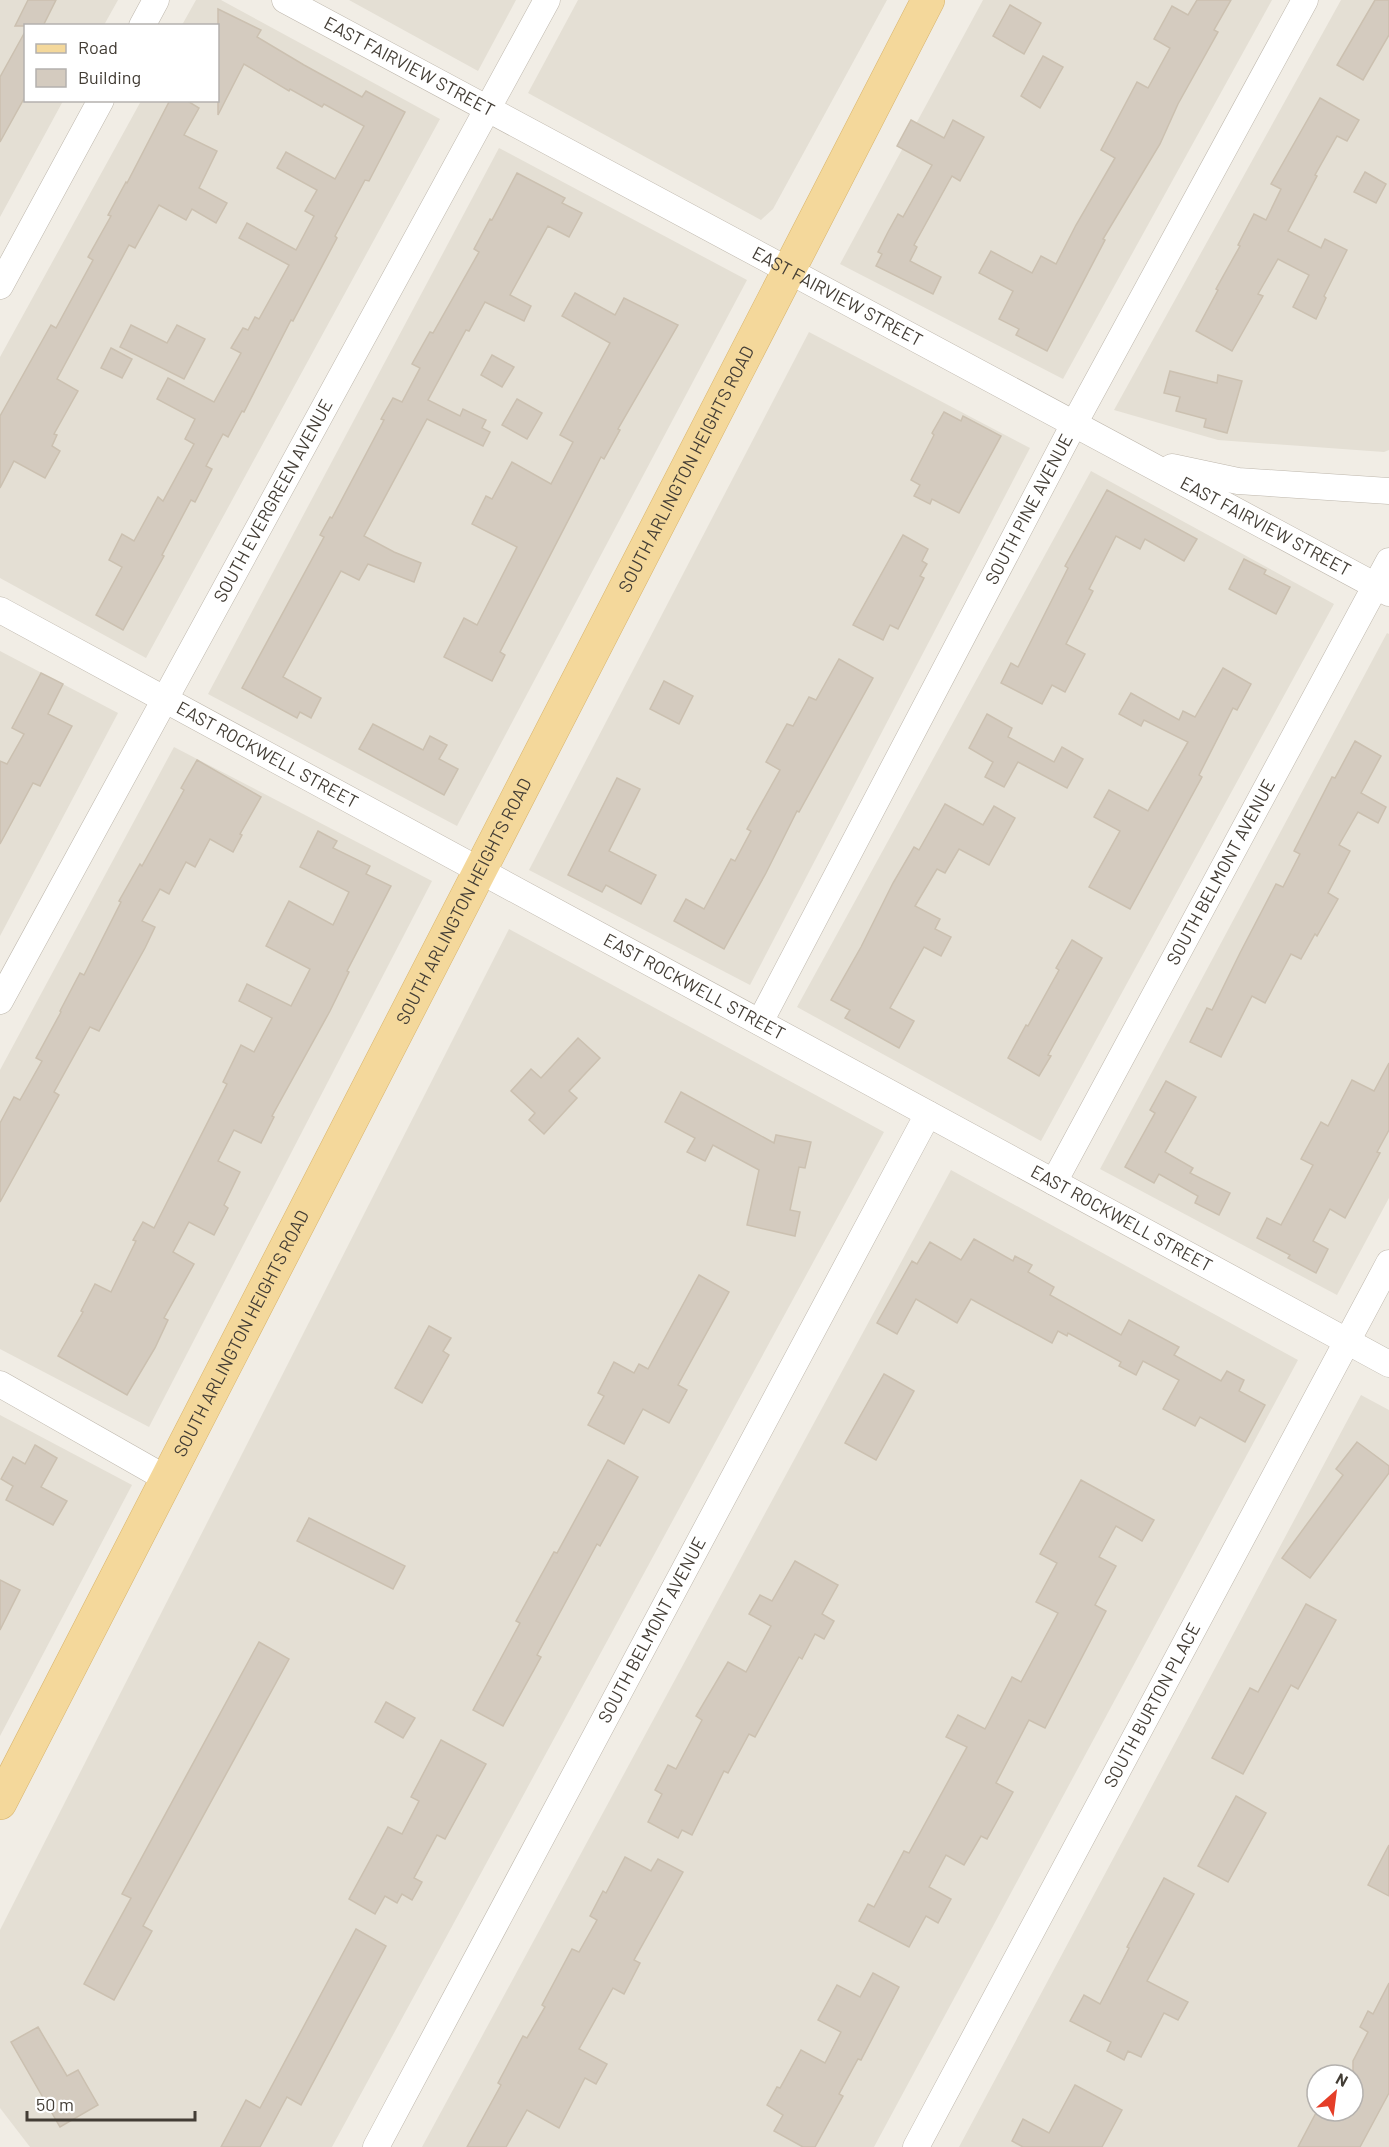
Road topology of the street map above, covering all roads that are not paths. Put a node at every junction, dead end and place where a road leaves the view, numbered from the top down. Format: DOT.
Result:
graph roads {
  1 [pos="156,0"];
  2 [pos="285,0"];
  3 [pos="547,0"];
  4 [pos="928,0"];
  5 [pos="1305,0"];
  6 [pos="143,24"];
  7 [pos="100,102"];
  8 [pos="488,109"];
  9 [pos="789,270"];
  10 [pos="0,286"];
  11 [pos="1074,423"];
  12 [pos="1143,461"];
  13 [pos="1389,491"];
  14 [pos="1389,561"];
  15 [pos="1382,589"];
  16 [pos="0,610"];
  17 [pos="166,700"];
  18 [pos="480,870"];
  19 [pos="0,1001"];
  20 [pos="760,1022"];
  21 [pos="928,1114"];
  22 [pos="1054,1182"];
  23 [pos="1389,1263"];
  24 [pos="1347,1341"];
  25 [pos="1389,1364"];
  26 [pos="0,1384"];
  27 [pos="167,1479"];
  28 [pos="0,1803"];
  29 [pos="376,2147"];
  30 [pos="916,2147"];
  1 -- 6 [label="street"];
  2 -- 8 [label="street, EAST FAIRVIEW STREET"];
  3 -- 8 [label="street, SOUTH EVERGREEN AVENUE"];
  4 -- 9 [label="main road, SOUTH ARLINGTON HEIGHTS ROAD"];
  5 -- 11 [label="street, SOUTH PINE AVENUE"];
  7 -- 10 [label="street"];
  8 -- 9 [label="street, EAST FAIRVIEW STREET"];
  8 -- 17 [label="street, SOUTH EVERGREEN AVENUE"];
  9 -- 11 [label="street, EAST FAIRVIEW STREET"];
  9 -- 18 [label="main road, SOUTH ARLINGTON HEIGHTS ROAD"];
  11 -- 12 [label="street, EAST FAIRVIEW STREET"];
  11 -- 20 [label="street, SOUTH PINE AVENUE"];
  12 -- 13 [label="street"];
  12 -- 15 [label="street, EAST FAIRVIEW STREET"];
  14 -- 15 [label="street, SOUTH BELMONT AVENUE"];
  15 -- 22 [label="street, SOUTH BELMONT AVENUE"];
  16 -- 17 [label="street, EAST ROCKWELL STREET"];
  17 -- 18 [label="street, EAST ROCKWELL STREET"];
  17 -- 19 [label="street, SOUTH EVERGREEN AVENUE"];
  18 -- 20 [label="street, EAST ROCKWELL STREET"];
  18 -- 27 [label="main road, SOUTH ARLINGTON HEIGHTS ROAD"];
  20 -- 21 [label="street, EAST ROCKWELL STREET"];
  21 -- 22 [label="street, EAST ROCKWELL STREET"];
  21 -- 29 [label="street, SOUTH BELMONT AVENUE"];
  22 -- 24 [label="street, EAST ROCKWELL STREET"];
  23 -- 24 [label="street, SOUTH BURTON PLACE"];
  24 -- 25 [label="street, EAST ROCKWELL STREET"];
  24 -- 30 [label="street, SOUTH BURTON PLACE"];
  26 -- 27 [label="street"];
  27 -- 28 [label="main road, SOUTH ARLINGTON HEIGHTS ROAD"];
}
